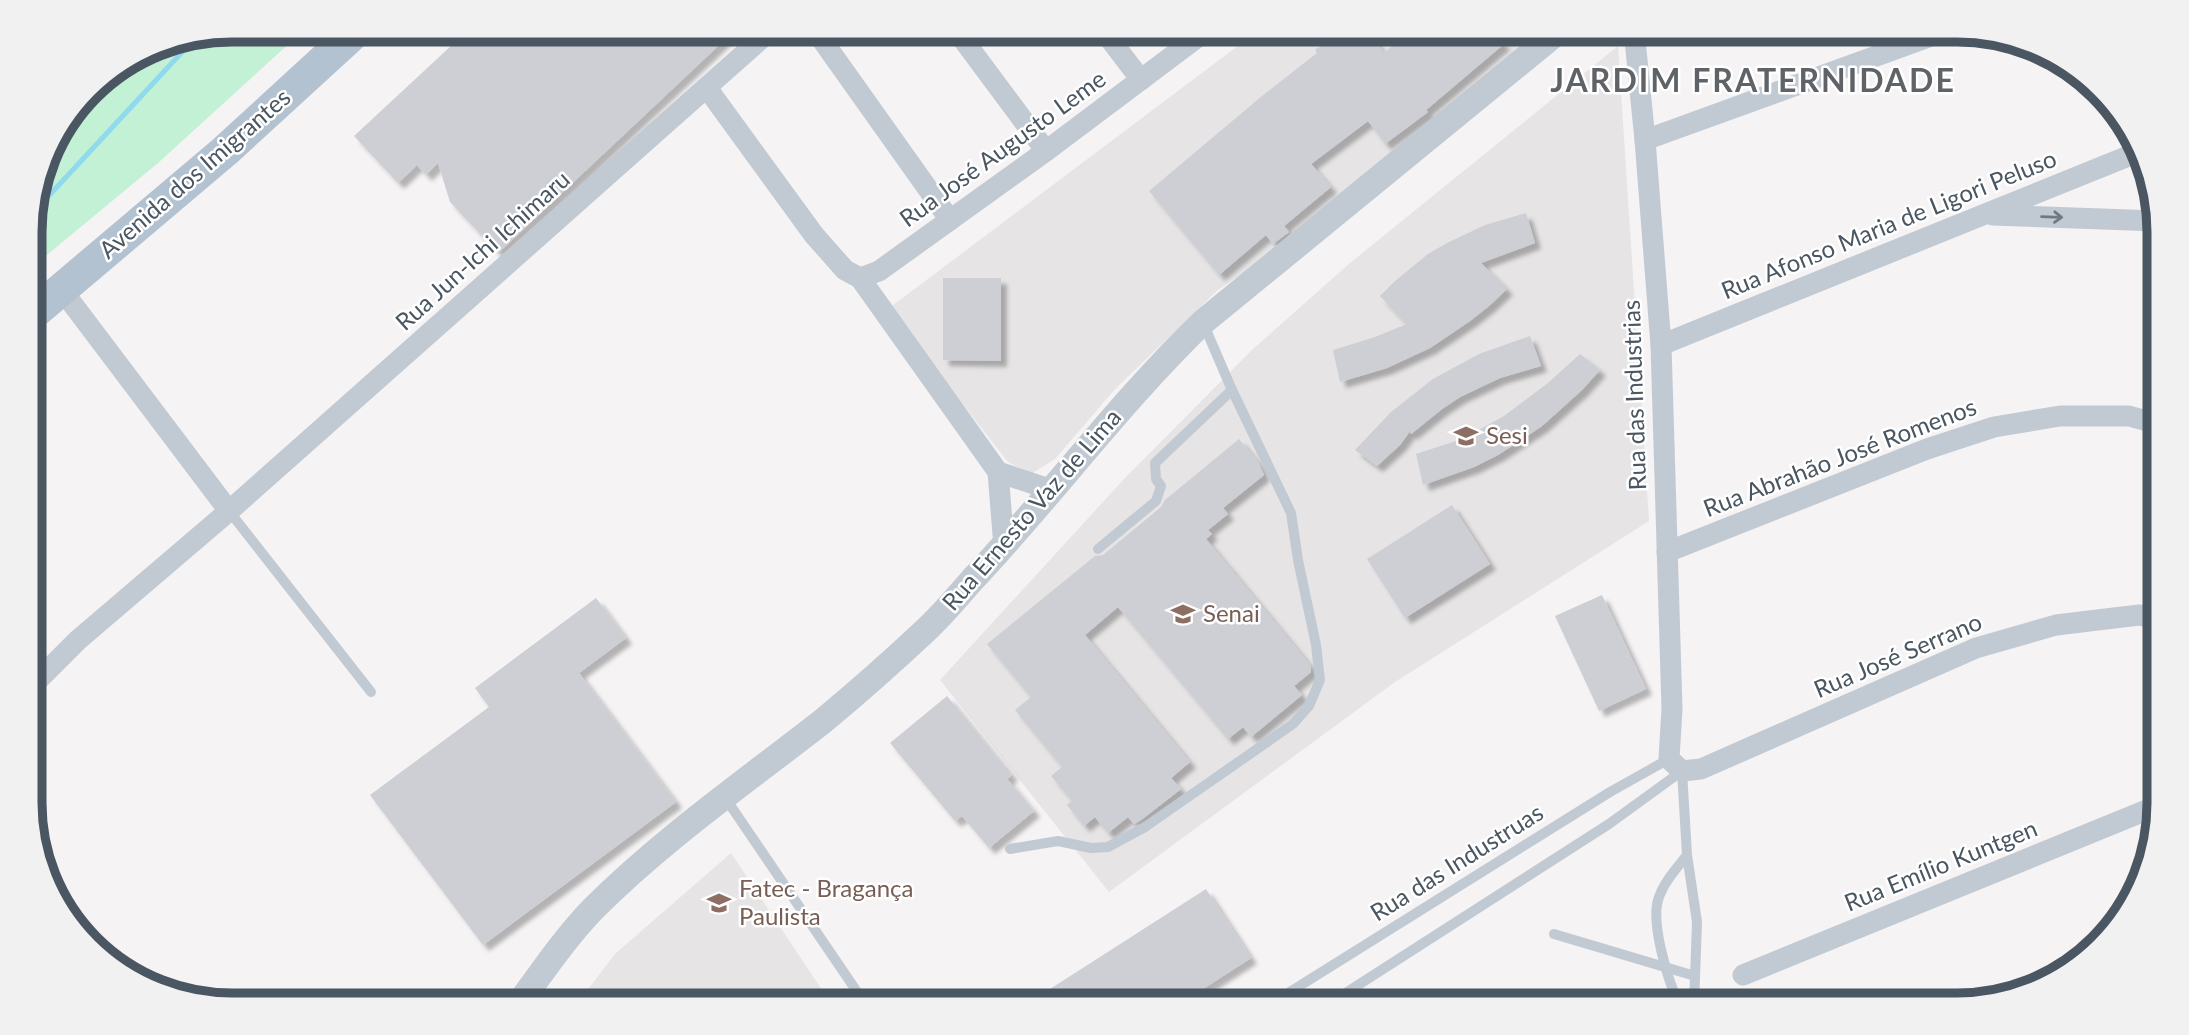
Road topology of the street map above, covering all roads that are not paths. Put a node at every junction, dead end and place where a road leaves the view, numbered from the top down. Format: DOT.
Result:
graph roads {
  1 [pos="317,42"];
  2 [pos="345,42"];
  3 [pos="758,42"];
  4 [pos="824,42"];
  5 [pos="965,42"];
  6 [pos="1112,42"];
  7 [pos="1191,42"];
  8 [pos="1537,42"];
  9 [pos="1635,42"];
  10 [pos="1915,42"];
  11 [pos="1142,80"];
  12 [pos="707,88"];
  13 [pos="1645,140"];
  14 [pos="1046,151"];
  15 [pos="2131,155"];
  16 [pos="1984,215"];
  17 [pos="950,220"];
  18 [pos="2146,221"];
  19 [pos="860,278"];
  20 [pos="46,291"];
  21 [pos="1203,322"];
  22 [pos="1661,345"];
  23 [pos="1232,390"];
  24 [pos="2147,421"];
  25 [pos="998,472"];
  26 [pos="1052,490"];
  27 [pos="229,511"];
  28 [pos="1004,547"];
  29 [pos="1098,549"];
  30 [pos="1667,552"];
  31 [pos="2147,616"];
  32 [pos="42,676"];
  33 [pos="371,692"];
  34 [pos="1675,765"];
  35 [pos="724,796"];
  36 [pos="2146,810"];
  37 [pos="1010,849"];
  38 [pos="1687,855"];
  39 [pos="1554,934"];
  40 [pos="1665,967"];
  41 [pos="1744,975"];
  42 [pos="1695,976"];
  43 [pos="527,993"];
  44 [pos="858,993"];
  45 [pos="1288,993"];
  46 [pos="1346,993"];
  47 [pos="1675,993"];
  48 [pos="1694,993"];
  1 -- 20 [label="main road, Avenida dos Imigrantes"];
  2 -- 20 [label="main road, Avenida dos Imigrantes"];
  3 -- 12 [label="street, Rua Jun-Ichi Ichimaru"];
  4 -- 17 [label="street"];
  5 -- 14 [label="street"];
  6 -- 11 [label="street"];
  7 -- 11 [label="street, Rua José Augusto Leme"];
  8 -- 21 [label="street, Rua Ernesto Vaz de Lima"];
  9 -- 13 [label="street, Rua das Industrias"];
  10 -- 13 [label="street"];
  11 -- 14 [label="street, Rua José Augusto Leme"];
  12 -- 19 [label="street"];
  12 -- 27 [label="street, Rua Jun-Ichi Ichimaru"];
  13 -- 22 [label="street, Rua das Industrias"];
  14 -- 17 [label="street, Rua José Augusto Leme"];
  15 -- 16 [label="street, Rua Afonso Maria de Ligori Peluso"];
  16 -- 18 [label="street, one-way"];
  16 -- 22 [label="street, Rua Afonso Maria de Ligori Peluso"];
  17 -- 19 [label="street, Rua José Augusto Leme"];
  19 -- 25 [label="street"];
  20 -- 27 [label="street"];
  21 -- 23 [label="lane"];
  21 -- 26 [label="street, Rua Ernesto Vaz de Lima"];
  22 -- 30 [label="street, Rua das Industrias"];
  23 -- 29 [label="lane"];
  23 -- 37 [label="lane"];
  24 -- 30 [label="street, Rua Abrahão José Romenos"];
  25 -- 26 [label="street"];
  25 -- 28 [label="street"];
  26 -- 28 [label="street, Rua Ernesto Vaz de Lima"];
  27 -- 32 [label="street, Rua Jun-Ichi Ichimaru"];
  27 -- 33 [label="lane"];
  28 -- 35 [label="street, Rua Ernesto Vaz de Lima"];
  30 -- 34 [label="street, Rua das Industrias"];
  31 -- 34 [label="street, Rua José Serrano"];
  34 -- 38 [label="lane"];
  34 -- 45 [label="lane, Rua das Industruas"];
  34 -- 46 [label="lane"];
  35 -- 43 [label="street, Rua Ernesto Vaz de Lima"];
  35 -- 44 [label="lane"];
  36 -- 41 [label="street, Rua Emílio Kuntgen"];
  38 -- 40 [label="lane"];
  38 -- 42 [label="lane"];
  39 -- 40 [label="lane"];
  40 -- 42 [label="lane"];
  40 -- 47 [label="lane"];
  42 -- 48 [label="lane"];
}
